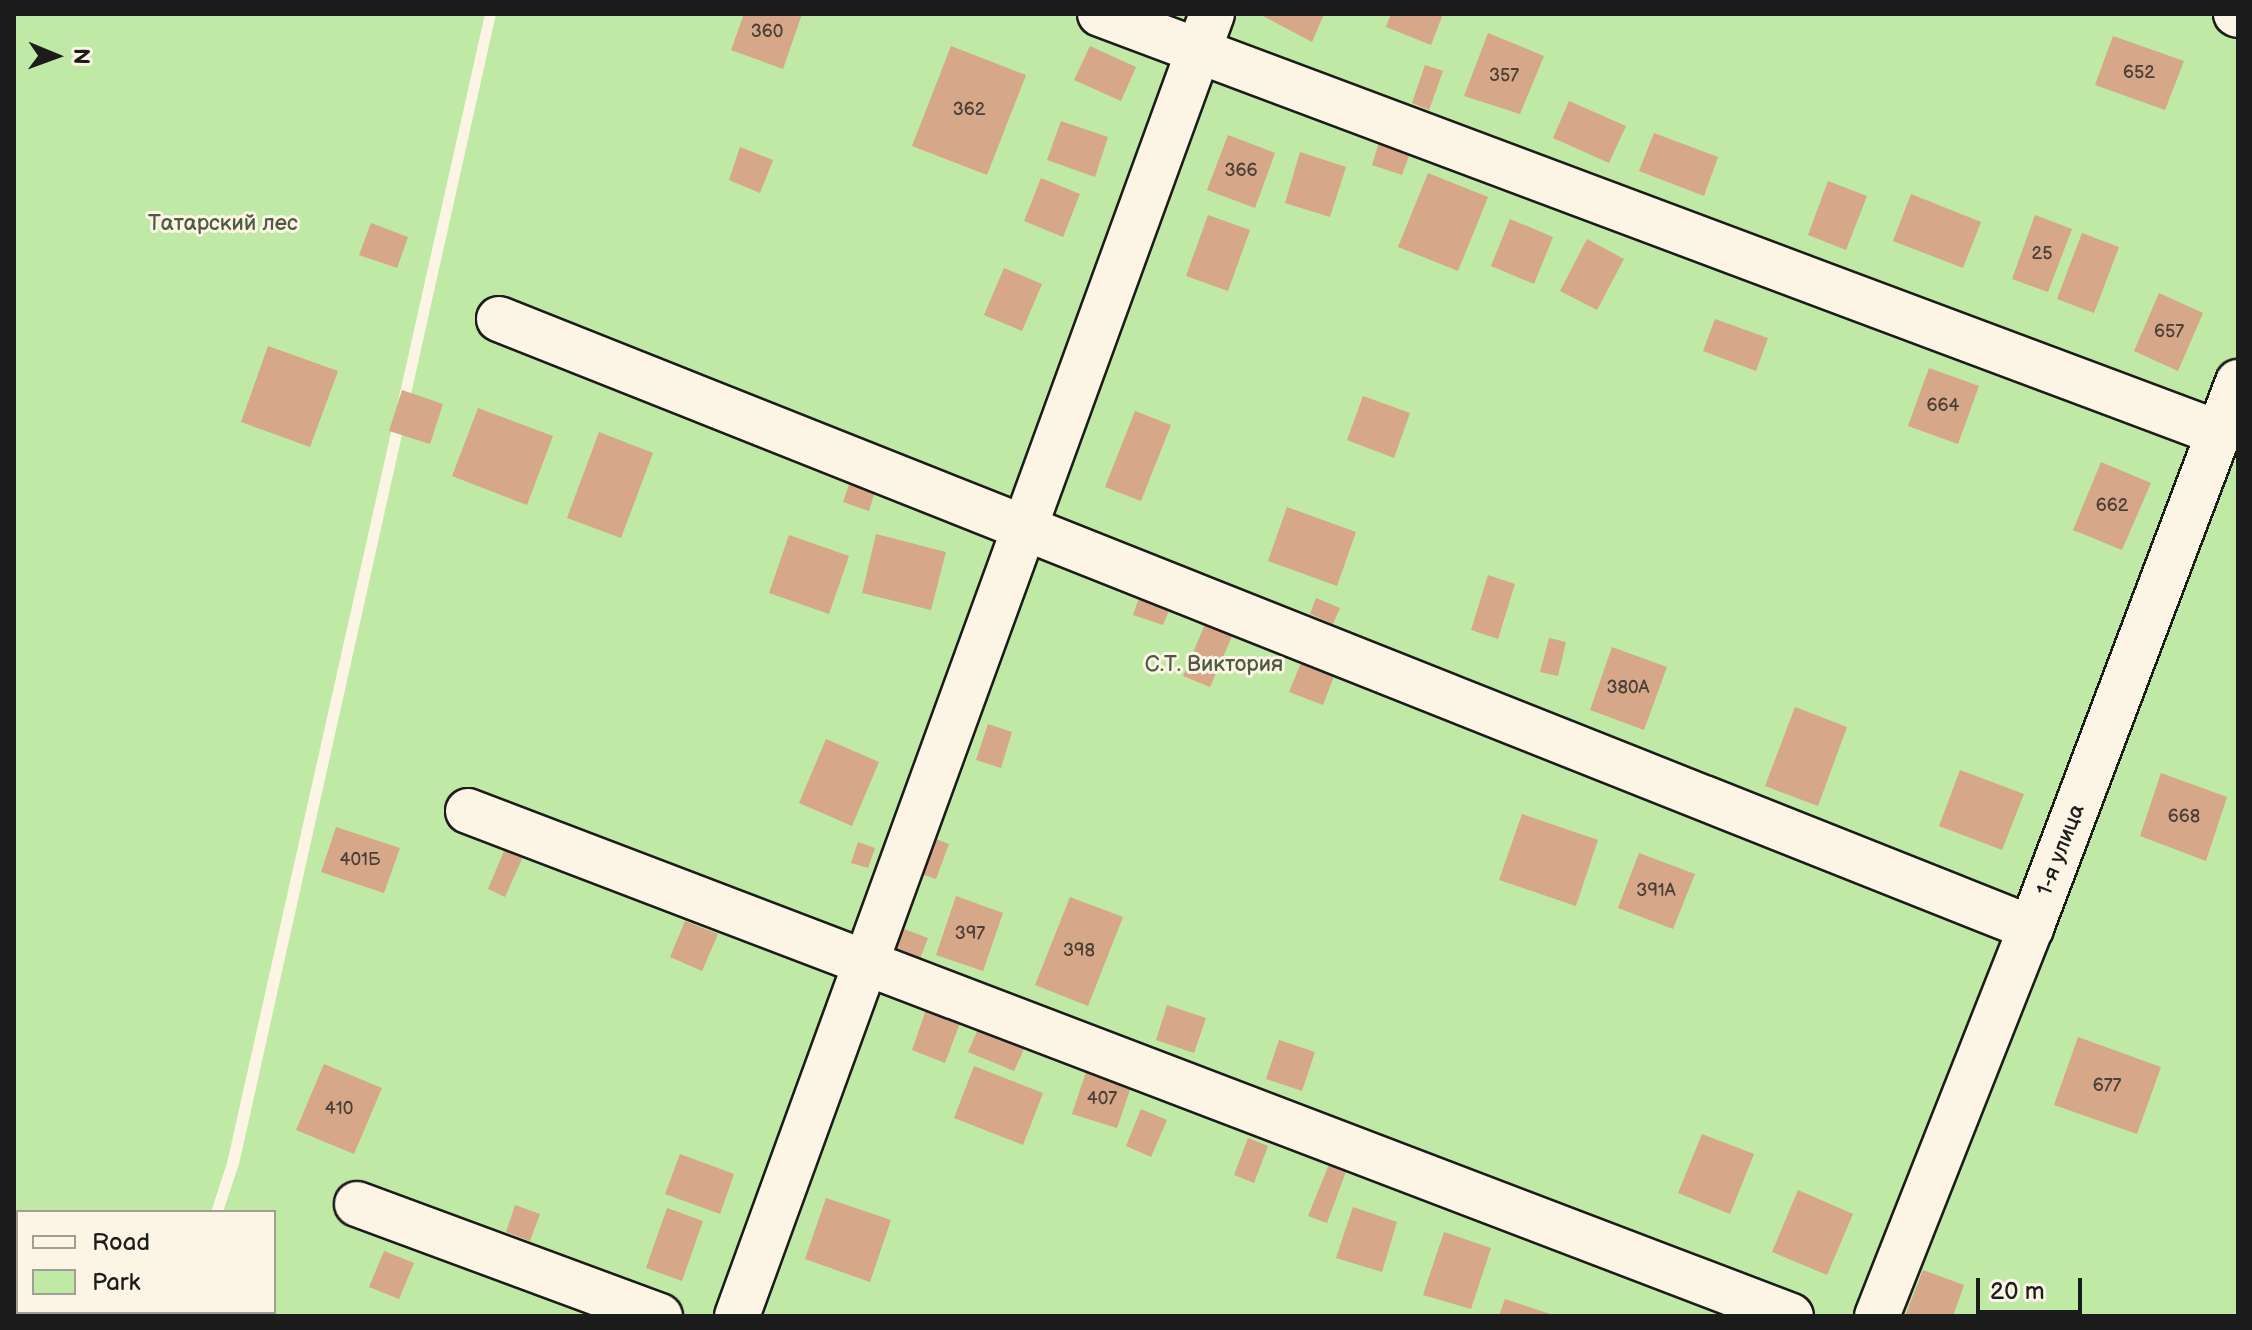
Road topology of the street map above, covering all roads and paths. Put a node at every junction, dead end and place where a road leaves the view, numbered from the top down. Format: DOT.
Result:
graph roads {
  1 [pos="1100,14"];
  2 [pos="1205,32"];
  3 [pos="499,319"];
  4 [pos="2238,382"];
  5 [pos="2218,433"];
  6 [pos="1027,533"];
  7 [pos="468,811"];
  8 [pos="2031,928"];
  9 [pos="867,965"];
  10 [pos="357,1204"];
  11 [pos="660,1316"];
  12 [pos="737,1316"];
  13 [pos="1791,1316"];
  14 [pos="1877,1316"];
  1 -- 2 [label="street"];
  2 -- 5 [label="street"];
  2 -- 6 [label="street"];
  3 -- 6 [label="street"];
  4 -- 5 [label="street, 1-я улица"];
  5 -- 8 [label="street, 1-я улица"];
  6 -- 8 [label="street"];
  6 -- 9 [label="street"];
  7 -- 9 [label="street"];
  8 -- 14 [label="street, 1-я улица"];
  9 -- 12 [label="street"];
  9 -- 13 [label="street"];
  10 -- 11 [label="street"];
}
